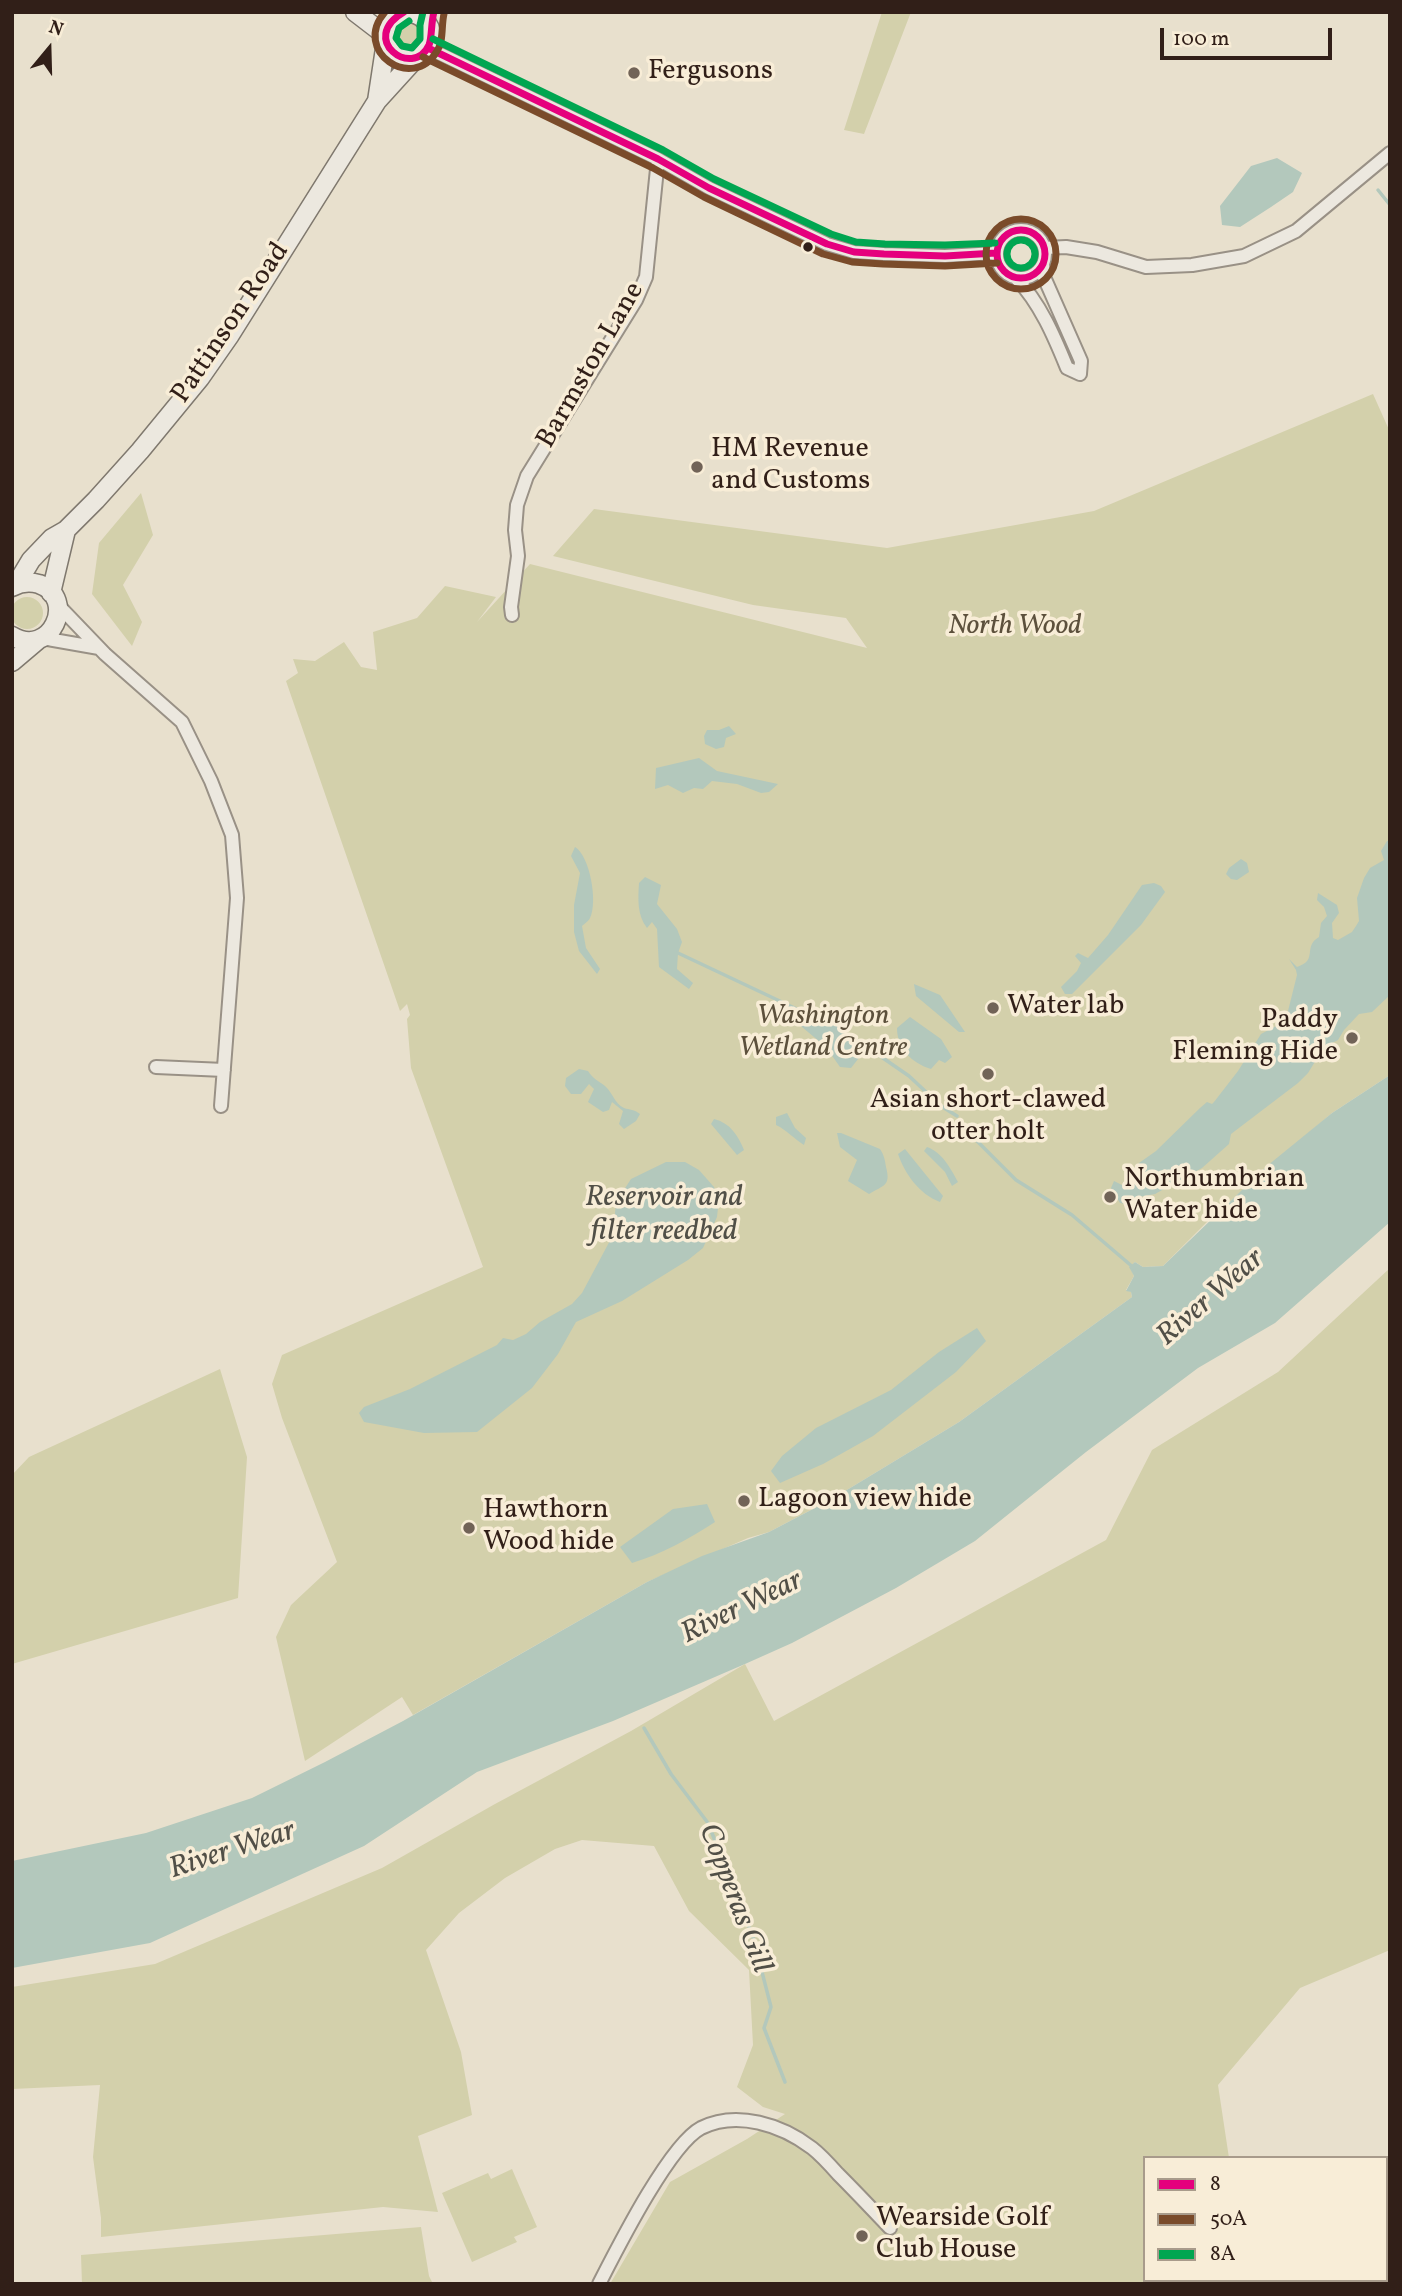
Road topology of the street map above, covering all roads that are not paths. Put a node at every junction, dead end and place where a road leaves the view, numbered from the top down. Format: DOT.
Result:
graph roads {
  1 [pos="355,12"];
  2 [pos="361,12"];
  3 [pos="401,14"];
  4 [pos="432,20"];
  5 [pos="386,38"];
  6 [pos="422,52"];
  7 [pos="377,101"];
  8 [pos="1390,153"];
  9 [pos="658,159"];
  10 [pos="1045,247"];
  11 [pos="996,253"];
  12 [pos="1043,264"];
  13 [pos="1016,278"];
  14 [pos="65,530"];
  15 [pos="14,586"];
  16 [pos="54,598"];
  17 [pos="512,615"];
  18 [pos="12,636"];
  19 [pos="40,639"];
  20 [pos="99,648"];
  21 [pos="12,662"];
  22 [pos="156,1067"];
  23 [pos="224,1070"];
  24 [pos="221,1106"];
  25 [pos="890,2228"];
  26 [pos="599,2284"];
  1 -- 5 [label="street"];
  2 -- 3 [label="street"];
  3 -- 4 [label="street"];
  3 -- 5 [label="street"];
  4 -- 6 [label="street"];
  5 -- 6 [label="street"];
  5 -- 7 [label="street, Pattinson Road"];
  6 -- 7 [label="street, Pattinson Road"];
  6 -- 9 [label="street"];
  7 -- 14 [label="street, Pattinson Road"];
  8 -- 10 [label="street"];
  9 -- 11 [label="street"];
  9 -- 17 [label="street, Barmston Lane"];
  10 -- 11 [label="street"];
  10 -- 12 [label="street"];
  11 -- 13 [label="street"];
  12 -- 13 [label="street"];
  12 -- 13 [label="street"];
  14 -- 15 [label="street, Pattinson Road"];
  14 -- 16 [label="street"];
  15 -- 16 [label="street"];
  16 -- 19 [label="street"];
  16 -- 20 [label="street"];
  18 -- 19 [label="street"];
  19 -- 20 [label="street"];
  19 -- 21 [label="street"];
  20 -- 23 [label="street"];
  22 -- 23 [label="street"];
  23 -- 24 [label="street"];
  25 -- 26 [label="street"];
}
